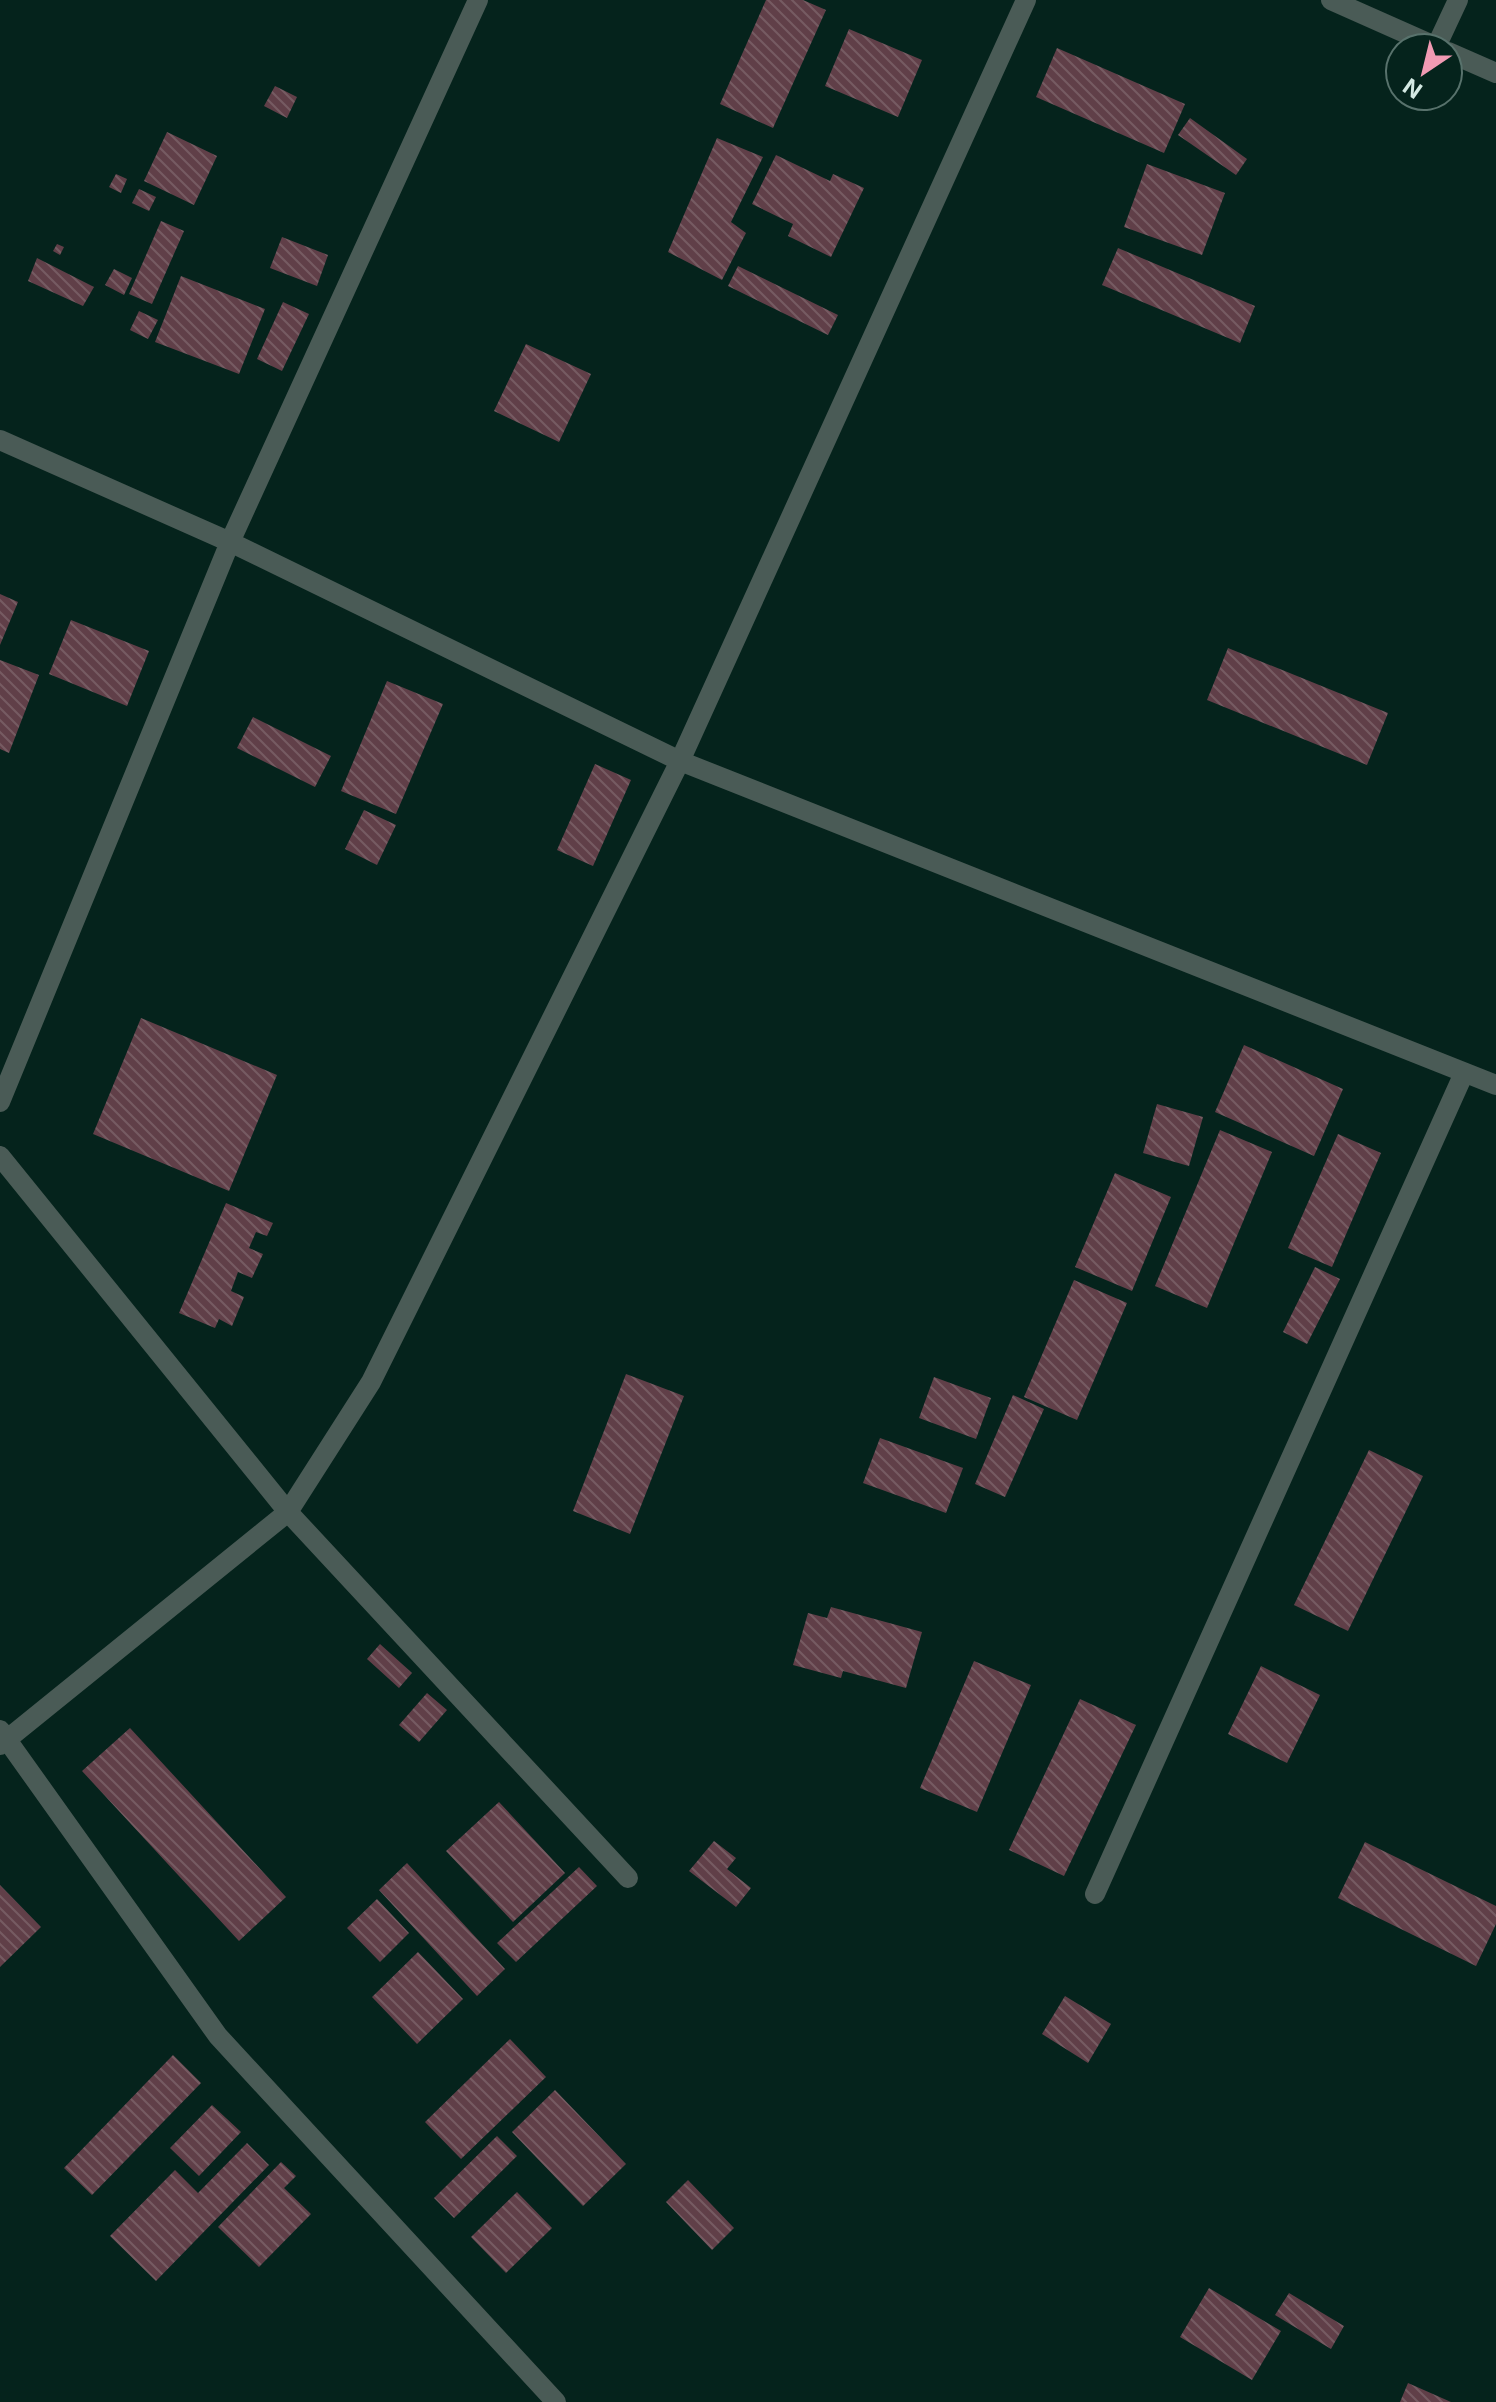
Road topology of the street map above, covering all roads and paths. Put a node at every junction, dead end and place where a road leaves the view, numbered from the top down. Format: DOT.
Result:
graph roads {
  1 [pos="478,0"];
  2 [pos="1026,0"];
  3 [pos="1331,0"];
  4 [pos="1458,0"];
  5 [pos="1403,32"];
  6 [pos="1447,32"];
  7 [pos="1464,59"];
  8 [pos="1496,73"];
  9 [pos="0,440"];
  10 [pos="230,542"];
  11 [pos="680,761"];
  12 [pos="5,1071"];
  13 [pos="1464,1073"];
  14 [pos="1496,1085"];
  15 [pos="0,1102"];
  16 [pos="0,1156"];
  17 [pos="288,1512"];
  18 [pos="2,1738"];
  19 [pos="628,1878"];
  20 [pos="1095,1894"];
  21 [pos="556,2402"];
  1 -- 10 [label="street"];
  2 -- 11 [label="street"];
  3 -- 5 [label="street"];
  4 -- 6 [label="street"];
  7 -- 8 [label="street"];
  9 -- 10 [label="street"];
  10 -- 11 [label="street"];
  10 -- 12 [label="street"];
  11 -- 13 [label="street"];
  11 -- 17 [label="street"];
  12 -- 15 [label="street"];
  13 -- 14 [label="street"];
  13 -- 20 [label="street"];
  16 -- 17 [label="street"];
  17 -- 18 [label="street"];
  17 -- 19 [label="street"];
  18 -- 21 [label="street"];
}
